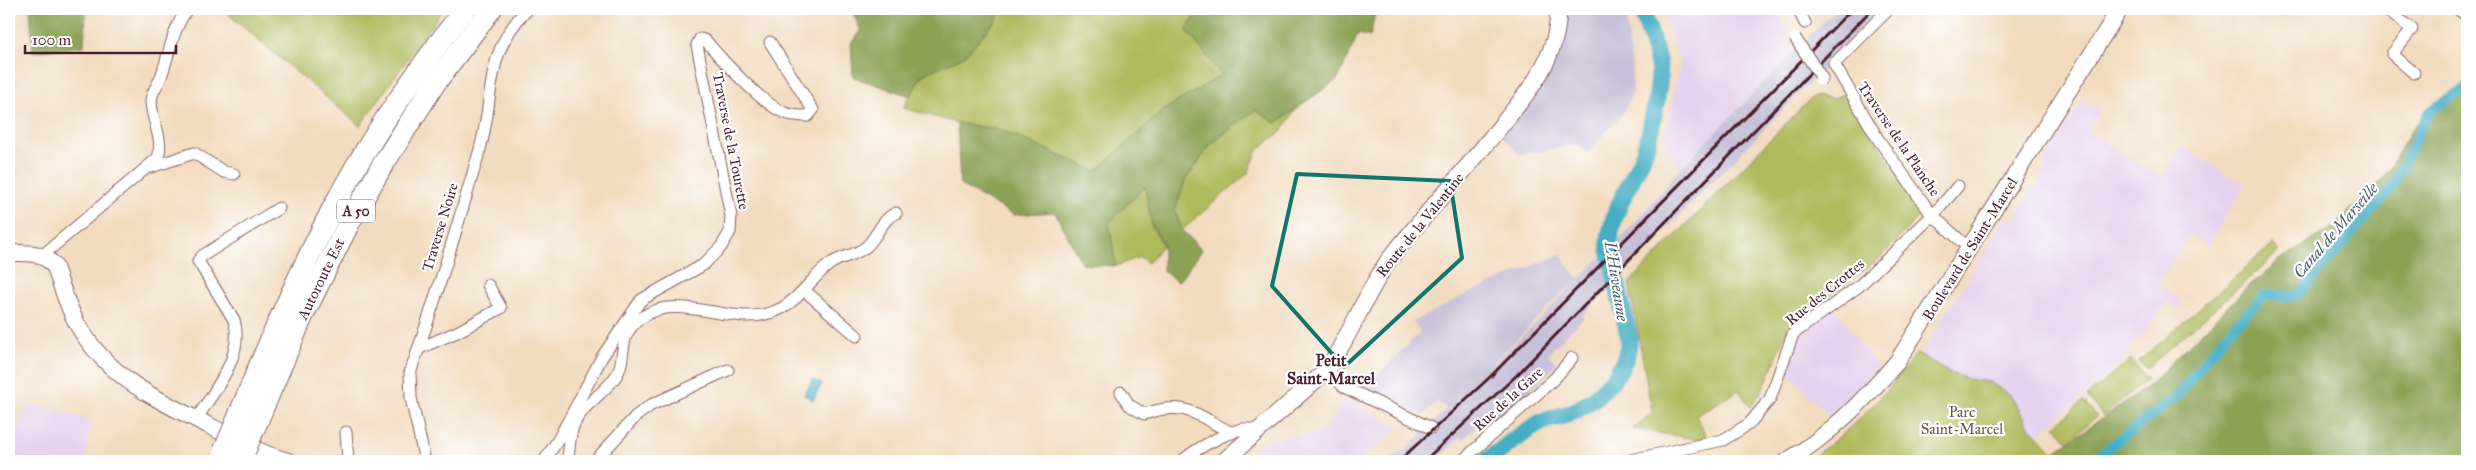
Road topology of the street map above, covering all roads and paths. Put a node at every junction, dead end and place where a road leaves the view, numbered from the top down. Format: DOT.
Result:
graph roads {
  1 [pos="187,9"];
  2 [pos="465,9"];
  3 [pos="491,9"];
  4 [pos="528,9"];
  5 [pos="1548,9"];
  6 [pos="1558,9"];
  7 [pos="1798,9"];
  8 [pos="1889,9"];
  9 [pos="2120,9"];
  10 [pos="2385,9"];
  11 [pos="2458,9"];
  12 [pos="2467,16"];
  13 [pos="1805,23"];
  14 [pos="1795,38"];
  15 [pos="770,42"];
  16 [pos="2414,73"];
  17 [pos="1840,78"];
  18 [pos="1503,122"];
  19 [pos="146,168"];
  20 [pos="234,174"];
  21 [pos="1958,186"];
  22 [pos="279,208"];
  23 [pos="896,213"];
  24 [pos="1932,215"];
  25 [pos="1970,250"];
  26 [pos="9,253"];
  27 [pos="43,255"];
  28 [pos="488,285"];
  29 [pos="804,290"];
  30 [pos="857,336"];
  31 [pos="418,349"];
  32 [pos="1572,358"];
  33 [pos="728,370"];
  34 [pos="1327,370"];
  35 [pos="1121,392"];
  36 [pos="196,420"];
  37 [pos="244,427"];
  38 [pos="1430,428"];
  39 [pos="1259,430"];
  40 [pos="346,432"];
  41 [pos="1232,433"];
  42 [pos="231,458"];
  43 [pos="288,461"];
  44 [pos="348,461"];
  45 [pos="425,461"];
  46 [pos="544,461"];
  47 [pos="567,461"];
  48 [pos="594,461"];
  49 [pos="1182,461"];
  50 [pos="1224,461"];
  51 [pos="1462,461"];
  52 [pos="1626,461"];
  53 [pos="1787,461"];
  1 -- 19 [label="street"];
  2 -- 37 [label="highway, Autoroute Est / A 50"];
  3 -- 37 [label="highway, Autoroute Est / A 50"];
  4 -- 31 [label="street, Traverse Noire"];
  5 -- 18 [label="street, Route de la Valentine"];
  6 -- 18 [label="street, Route de la Valentine"];
  7 -- 13 [label="street"];
  8 -- 17 [label="street"];
  9 -- 25 [label="street, Boulevard de Saint-Marcel"];
  10 -- 16 [label="street"];
  11 -- 12 [label="street"];
  14 -- 17 [label="street, Traverse de la Planche, bridge"];
  15 -- 46 [label="street, Traverse de la Tourette"];
  17 -- 24 [label="street, Traverse de la Planche"];
  18 -- 34 [label="street, Route de la Valentine"];
  19 -- 20 [label="street"];
  19 -- 27 [label="street"];
  21 -- 24 [label="street, Rue des Crottes"];
  22 -- 36 [label="street"];
  23 -- 29 [label="street"];
  24 -- 25 [label="street, Traverse de la Planche"];
  24 -- 52 [label="street, Rue des Crottes"];
  25 -- 53 [label="street, Boulevard de Saint-Marcel"];
  26 -- 27 [label="street"];
  27 -- 36 [label="street"];
  28 -- 31 [label="street"];
  29 -- 30 [label="street"];
  29 -- 47 [label="street"];
  31 -- 45 [label="street, Traverse Noire"];
  32 -- 51 [label="street, Rue de la Gare"];
  33 -- 48 [label="street"];
  34 -- 38 [label="street"];
  34 -- 39 [label="street, Route de la Valentine"];
  35 -- 41 [label="street"];
  36 -- 43 [label="street"];
  37 -- 42 [label="highway, Autoroute Est / A 50, bridge"];
  39 -- 41 [label="street"];
  39 -- 50 [label="street, Route de la Valentine"];
  40 -- 44 [label="street"];
  41 -- 49 [label="street"];
}
